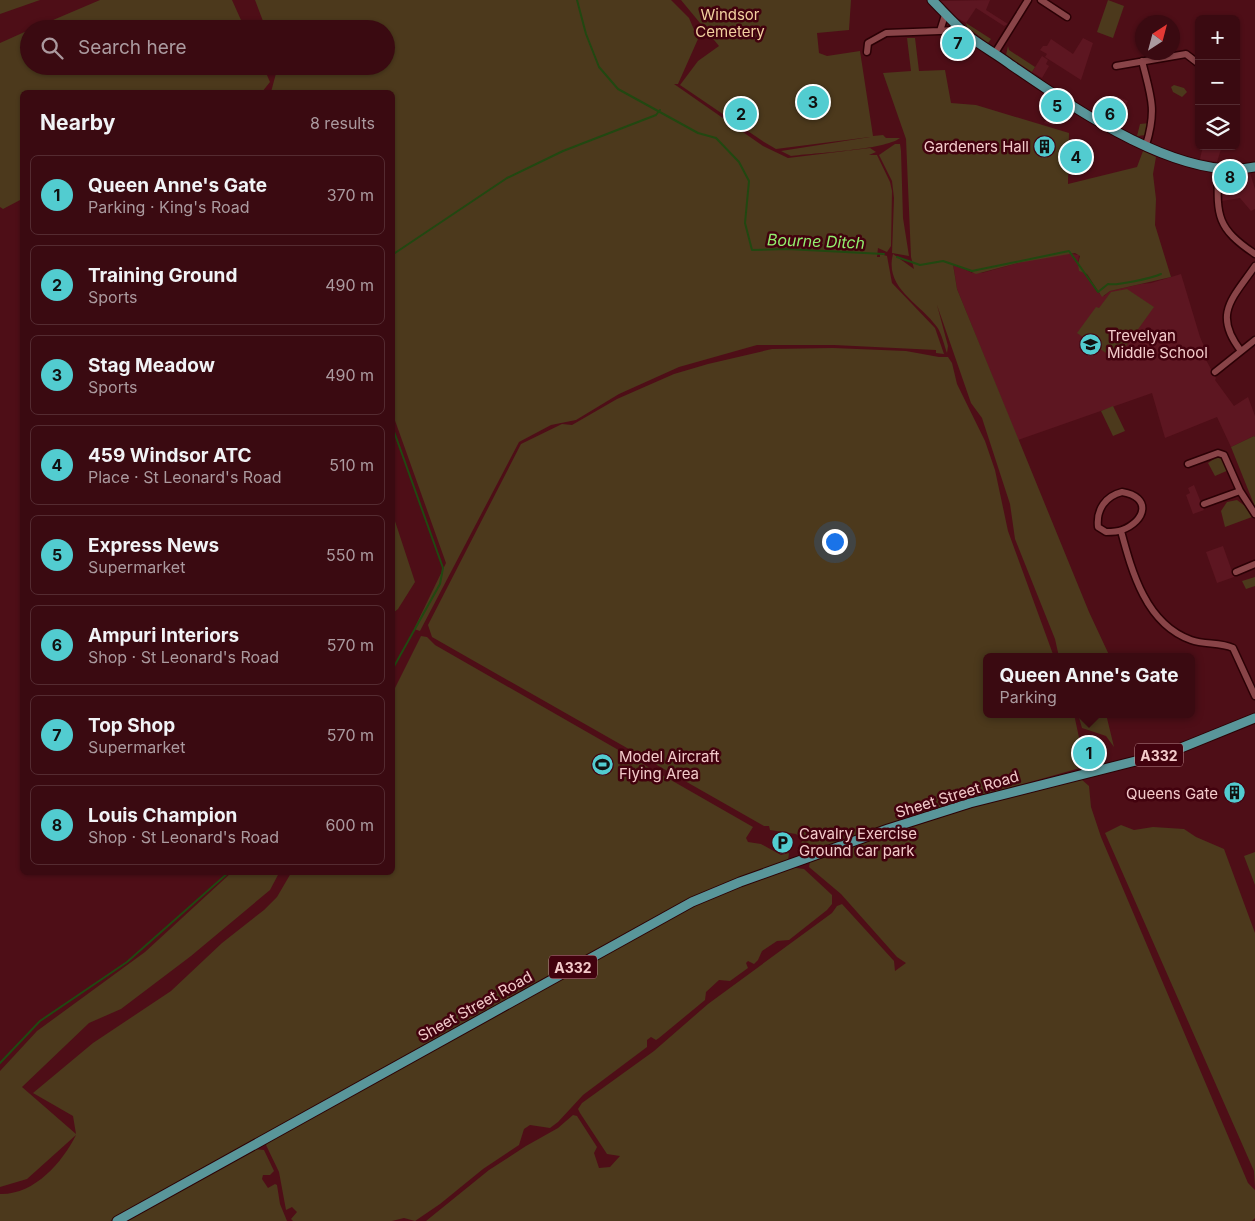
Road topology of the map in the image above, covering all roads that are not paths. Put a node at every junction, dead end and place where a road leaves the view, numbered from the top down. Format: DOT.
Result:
graph roads {
  1 [pos="932,0"];
  2 [pos="1028,0"];
  3 [pos="1042,0"];
  4 [pos="945,15"];
  5 [pos="1067,17"];
  6 [pos="960,29"];
  7 [pos="940,31"];
  8 [pos="867,52"];
  9 [pos="995,53"];
  10 [pos="1142,61"];
  11 [pos="1195,61"];
  12 [pos="1116,66"];
  13 [pos="1146,146"];
  14 [pos="1255,168"];
  15 [pos="1218,169"];
  16 [pos="1255,254"];
  17 [pos="1255,266"];
  18 [pos="1255,340"];
  19 [pos="1241,351"];
  20 [pos="1215,372"];
  21 [pos="1188,464"];
  22 [pos="1240,491"];
  23 [pos="1204,504"];
  24 [pos="1255,514"];
  25 [pos="1121,531"];
  26 [pos="1255,564"];
  27 [pos="1236,572"];
  28 [pos="1255,696"];
  29 [pos="1255,718"];
  30 [pos="117,1221"];
  1 -- 4 [label="main road"];
  2 -- 9 [label="street"];
  3 -- 5 [label="street"];
  4 -- 6 [label="main road"];
  4 -- 7 [label="street"];
  6 -- 7 [label="street"];
  6 -- 9 [label="main road"];
  7 -- 8 [label="street"];
  9 -- 13 [label="main road"];
  10 -- 11 [label="street"];
  10 -- 12 [label="street"];
  10 -- 13 [label="street"];
  13 -- 15 [label="main road"];
  14 -- 15 [label="main road"];
  15 -- 16 [label="street"];
  17 -- 19 [label="street"];
  18 -- 19 [label="street"];
  19 -- 20 [label="street"];
  21 -- 22 [label="street"];
  22 -- 23 [label="street"];
  22 -- 24 [label="street"];
  25 -- 25 [label="street"];
  25 -- 28 [label="street"];
  26 -- 27 [label="street"];
  29 -- 30 [label="main road, Sheet Street Road / A332"];
}
